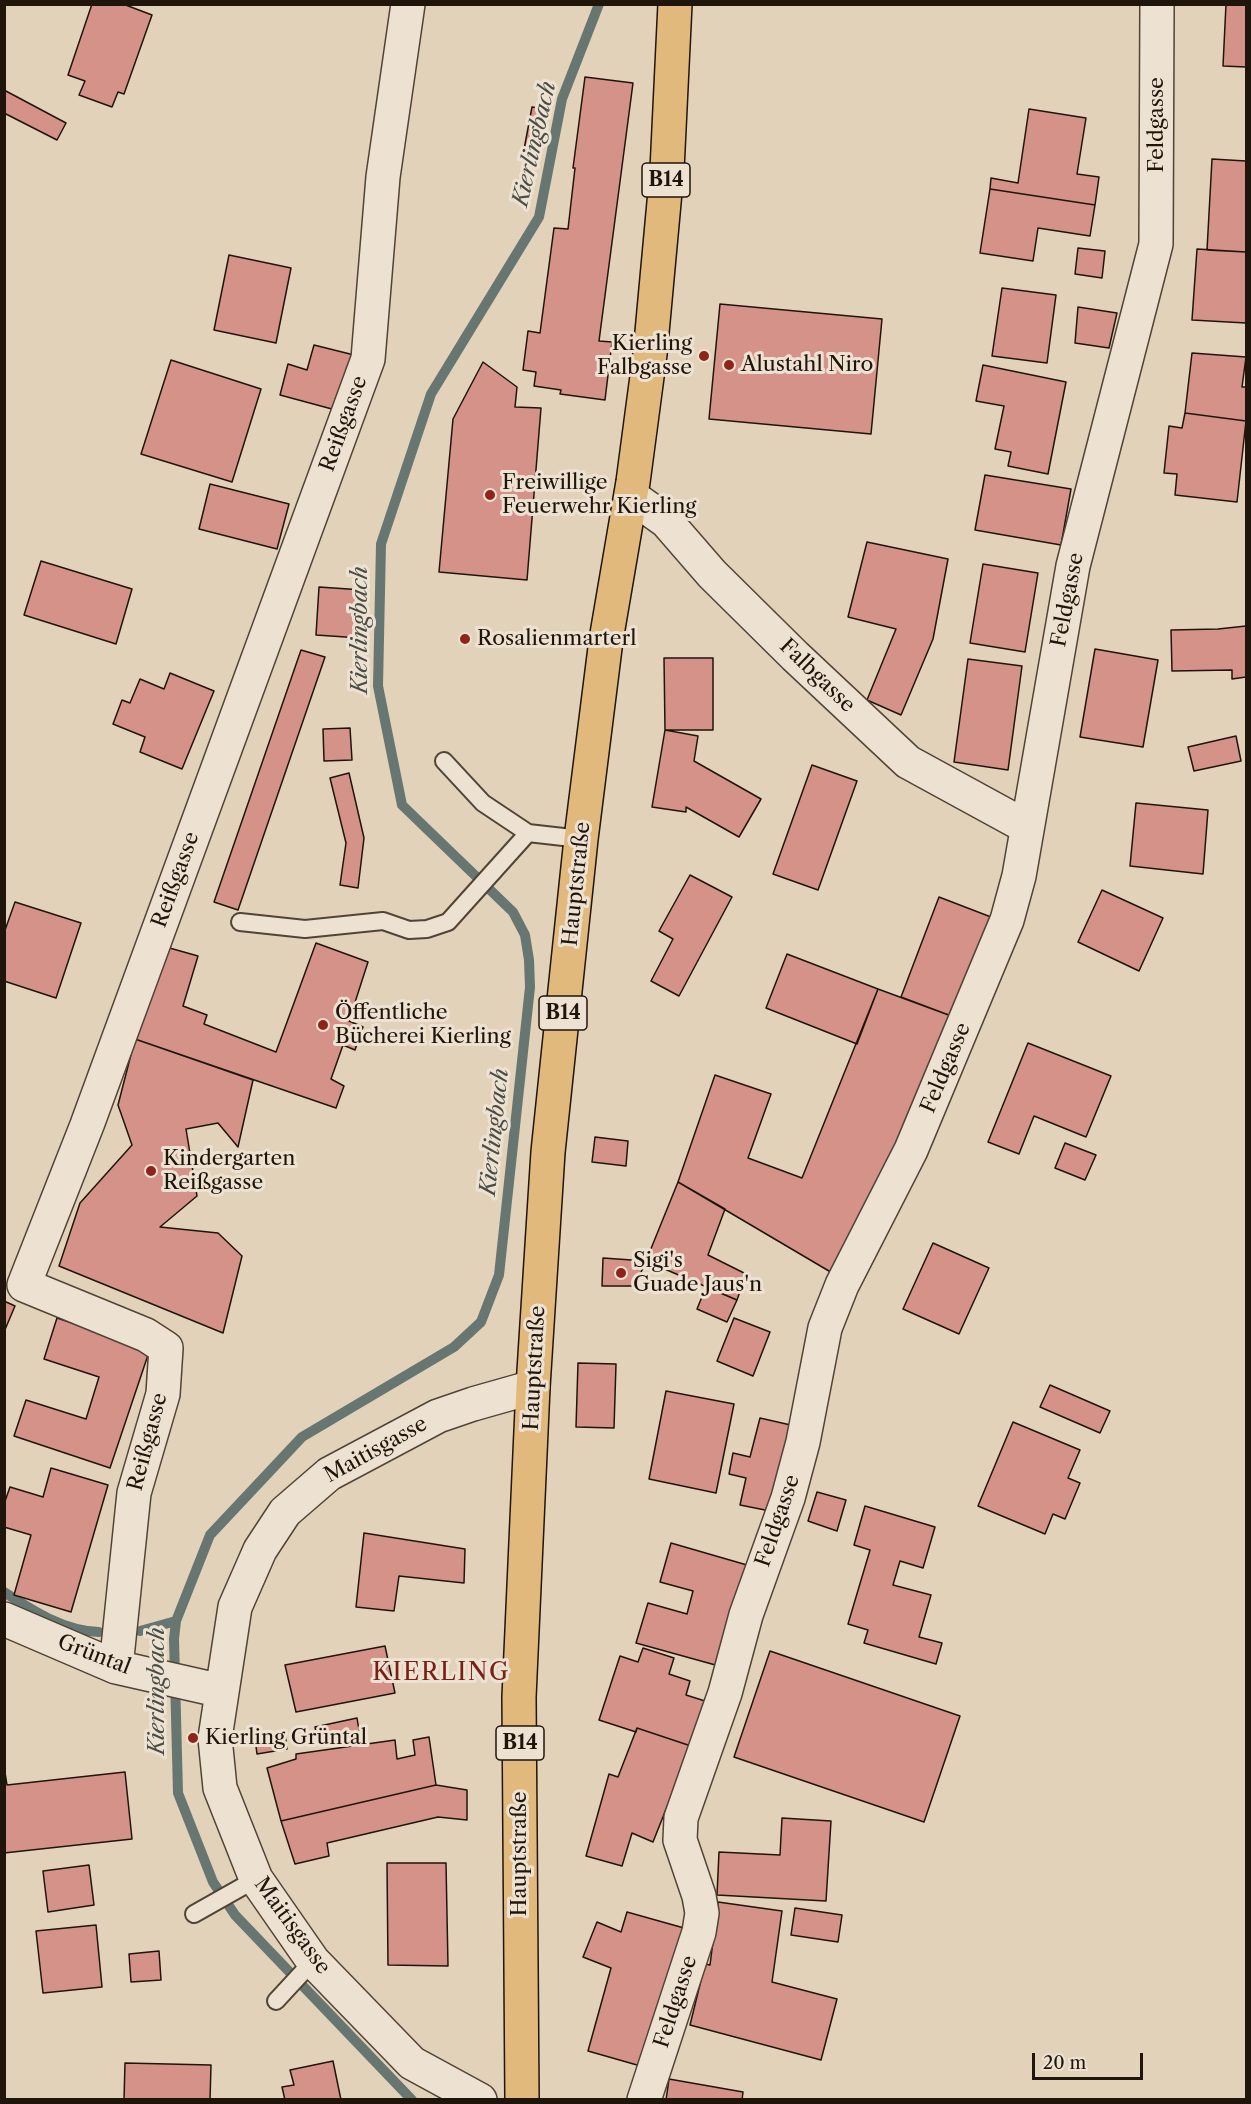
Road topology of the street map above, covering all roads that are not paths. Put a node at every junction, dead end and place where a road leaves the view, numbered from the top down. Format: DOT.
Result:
graph roads {
  1 [pos="408,4"];
  2 [pos="675,4"];
  3 [pos="1156,4"];
  4 [pos="631,496"];
  5 [pos="444,761"];
  6 [pos="1027,827"];
  7 [pos="528,833"];
  8 [pos="581,839"];
  9 [pos="240,922"];
  10 [pos="533,1387"];
  11 [pos="4,1619"];
  12 [pos="128,1670"];
  13 [pos="222,1691"];
  14 [pos="256,1879"];
  15 [pos="194,1914"];
  16 [pos="314,1960"];
  17 [pos="276,2001"];
  18 [pos="480,2100"];
  19 [pos="522,2100"];
  20 [pos="644,2100"];
  1 -- 12 [label="street, Reißgasse"];
  2 -- 4 [label="main road, B14"];
  3 -- 6 [label="street, Feldgasse"];
  4 -- 6 [label="street, Falbgasse"];
  4 -- 8 [label="main road, Hauptstraße / B14"];
  5 -- 7 [label="lane"];
  6 -- 20 [label="street, Feldgasse"];
  7 -- 8 [label="lane"];
  7 -- 9 [label="lane"];
  8 -- 10 [label="main road, Hauptstraße / B14"];
  10 -- 13 [label="street, Maitisgasse"];
  10 -- 19 [label="main road, Hauptstraße / B14"];
  11 -- 12 [label="street, Grüntal"];
  12 -- 13 [label="street, Grüntal"];
  13 -- 14 [label="street, Maitisgasse"];
  14 -- 15 [label="lane"];
  14 -- 16 [label="street, Maitisgasse"];
  16 -- 17 [label="lane"];
  16 -- 18 [label="street, Maitisgasse"];
}
